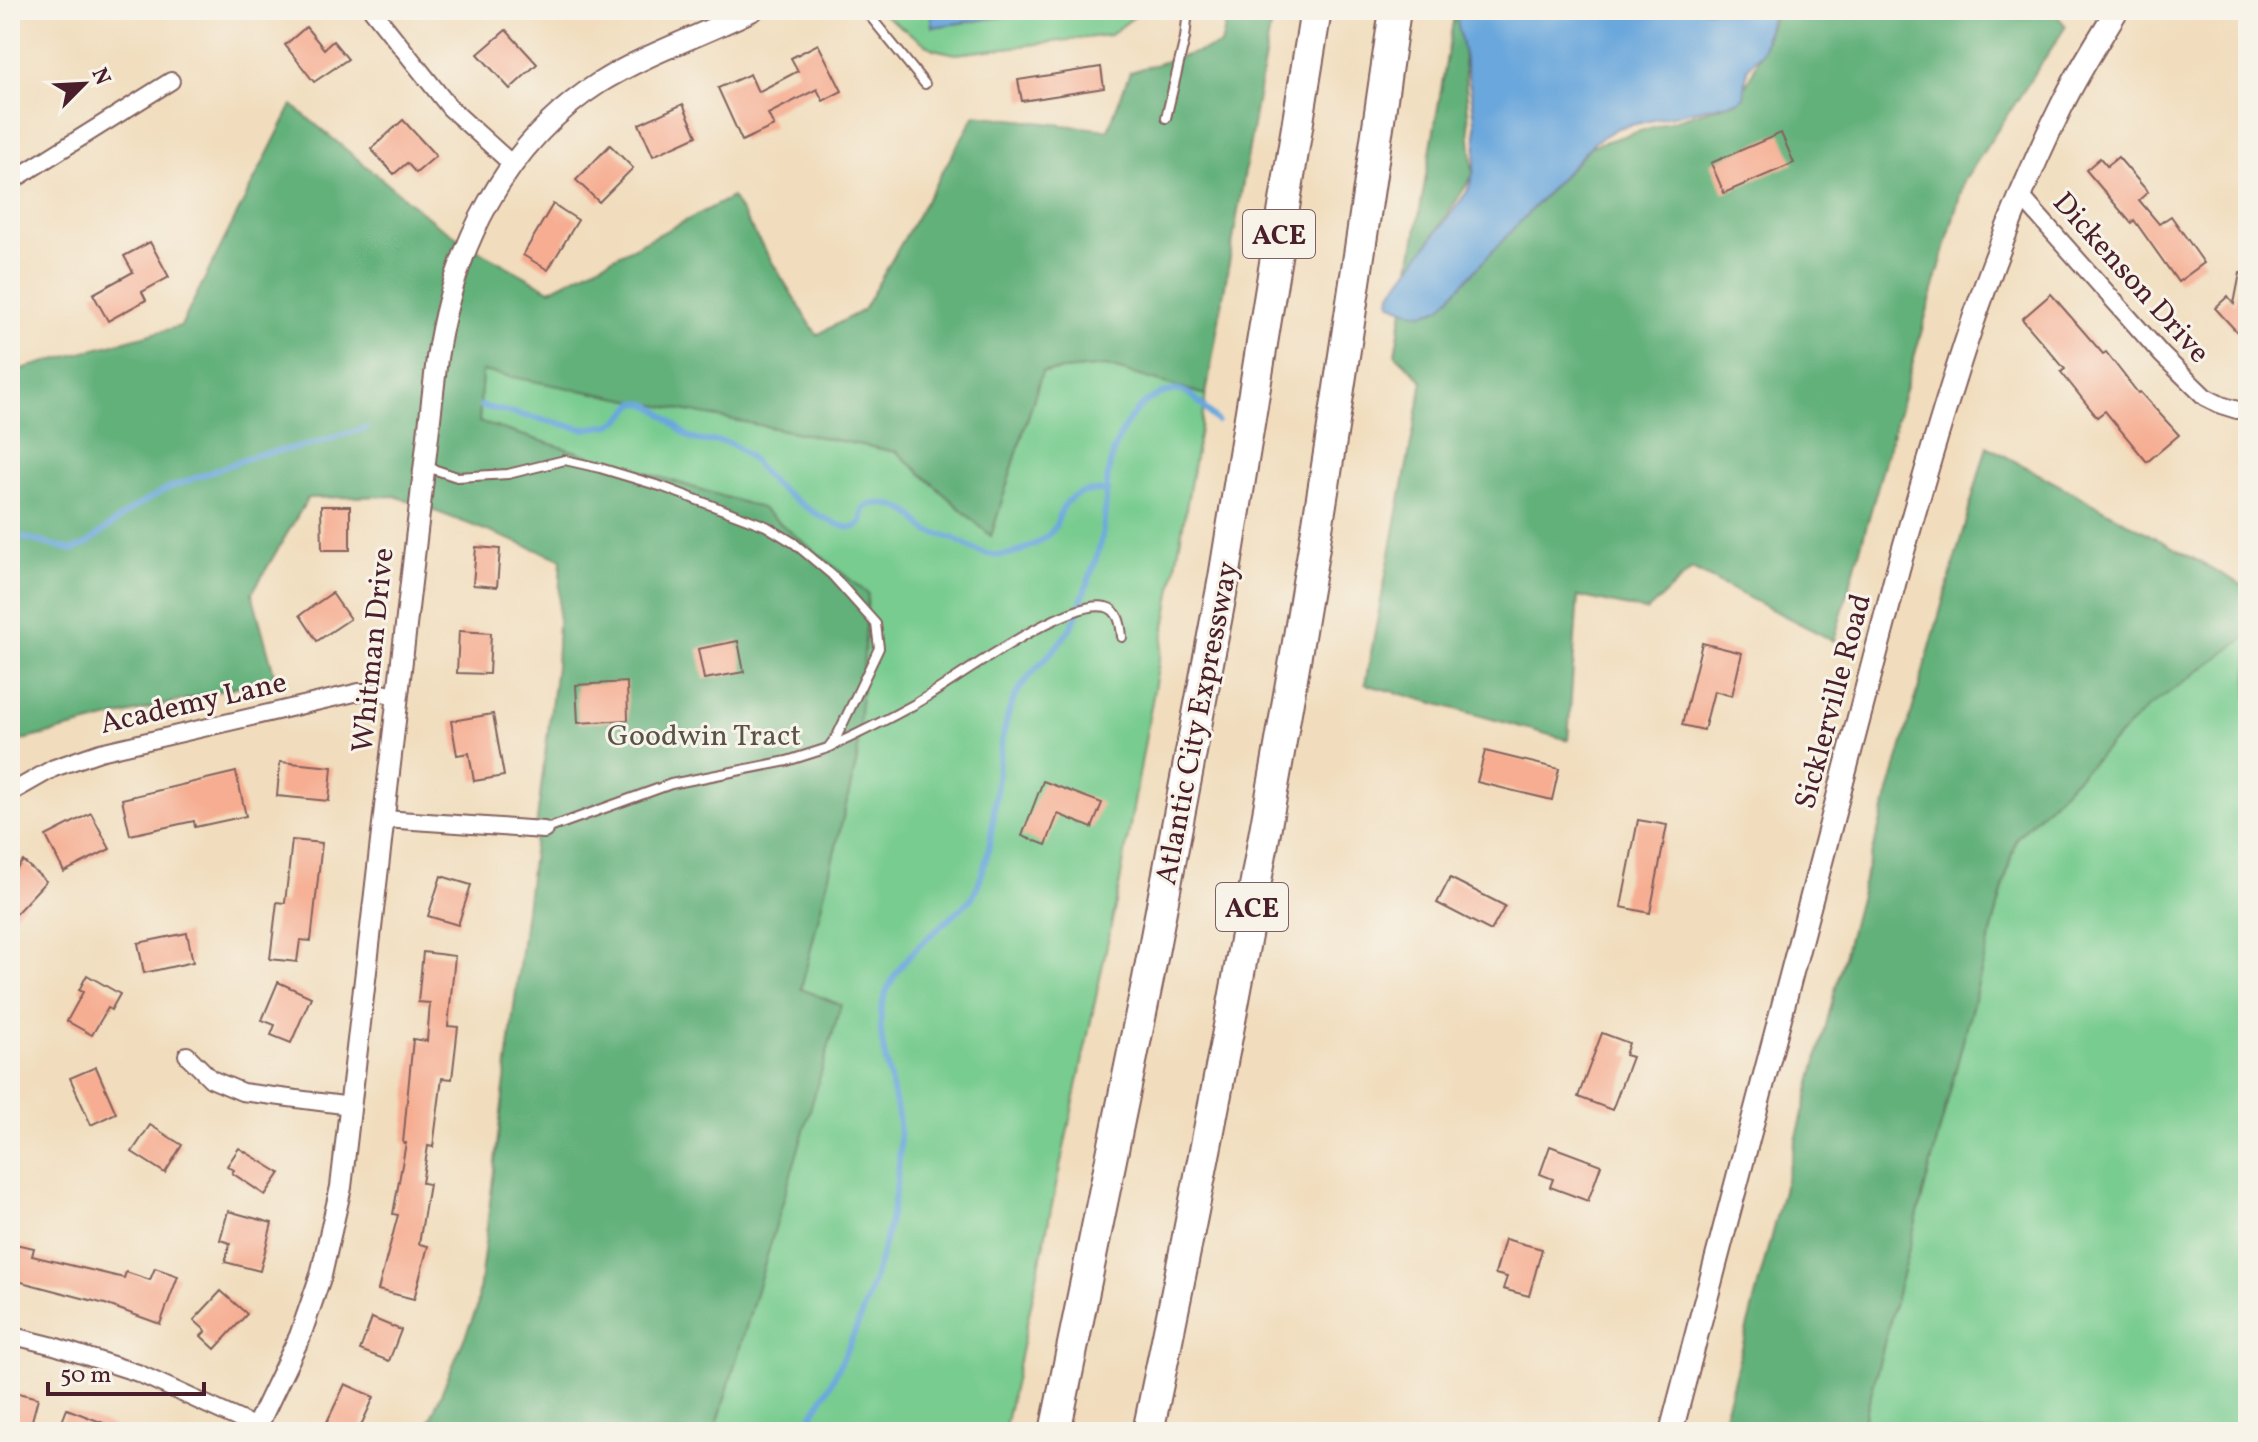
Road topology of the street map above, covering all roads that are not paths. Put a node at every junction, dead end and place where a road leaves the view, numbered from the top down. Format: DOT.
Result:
graph roads {
  1 [pos="372,10"];
  2 [pos="753,10"];
  3 [pos="865,10"];
  4 [pos="1188,10"];
  5 [pos="1316,10"];
  6 [pos="1395,10"];
  7 [pos="2117,10"];
  8 [pos="731,15"];
  9 [pos="171,81"];
  10 [pos="925,84"];
  11 [pos="1166,118"];
  12 [pos="513,165"];
  13 [pos="10,182"];
  14 [pos="2020,195"];
  15 [pos="2248,409"];
  16 [pos="424,466"];
  17 [pos="1122,637"];
  18 [pos="396,696"];
  19 [pos="828,748"];
  20 [pos="10,793"];
  21 [pos="384,819"];
  22 [pos="544,830"];
  23 [pos="187,1055"];
  24 [pos="351,1106"];
  25 [pos="10,1335"];
  26 [pos="255,1429"];
  27 [pos="1055,1432"];
  28 [pos="1148,1432"];
  29 [pos="1671,1432"];
  1 -- 12 [label="street"];
  2 -- 8 [label="street, Whitman Drive"];
  3 -- 10 [label="lane"];
  4 -- 11 [label="lane"];
  5 -- 27 [label="highway, Atlantic City Expressway / ACE"];
  6 -- 28 [label="highway, ACE"];
  7 -- 14 [label="main road, Sicklerville Road"];
  8 -- 12 [label="street, Whitman Drive"];
  9 -- 13 [label="street"];
  12 -- 16 [label="street, Whitman Drive"];
  14 -- 15 [label="street, Dickenson Drive"];
  14 -- 29 [label="main road, Sicklerville Road"];
  16 -- 18 [label="street, Whitman Drive"];
  16 -- 19 [label="lane"];
  17 -- 19 [label="lane"];
  18 -- 20 [label="street, Academy Lane"];
  18 -- 21 [label="street, Whitman Drive"];
  19 -- 22 [label="lane"];
  21 -- 22 [label="street"];
  21 -- 24 [label="street, Whitman Drive"];
  23 -- 24 [label="street"];
  24 -- 26 [label="street, Whitman Drive"];
  25 -- 26 [label="street"];
}
